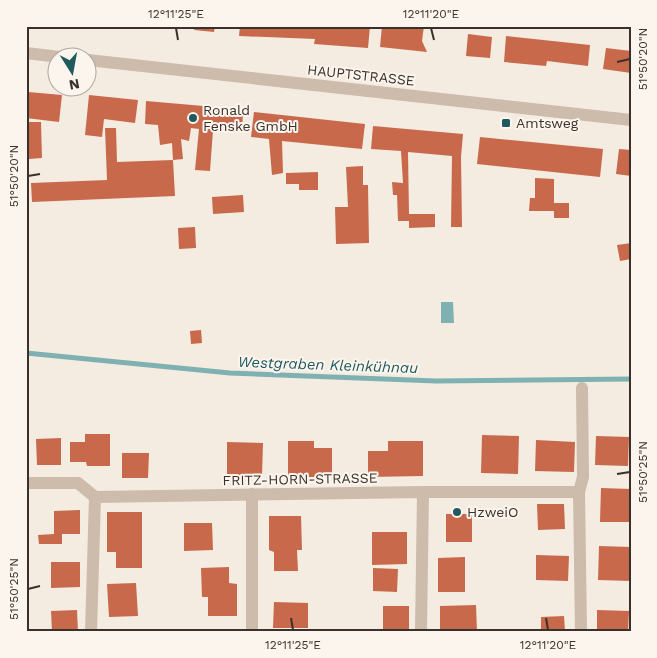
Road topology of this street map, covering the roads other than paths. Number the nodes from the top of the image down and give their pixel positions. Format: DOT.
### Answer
graph roads {
  1 [pos="26,53"];
  2 [pos="48,56"];
  3 [pos="98,61"];
  4 [pos="631,120"];
  5 [pos="582,388"];
  6 [pos="26,483"];
  7 [pos="423,492"];
  8 [pos="579,492"];
  9 [pos="252,494"];
  10 [pos="95,497"];
  11 [pos="91,632"];
  12 [pos="252,632"];
  13 [pos="421,632"];
  14 [pos="581,632"];
  1 -- 2 [label="street"];
  3 -- 4 [label="street, HAUPTSTRASSE"];
  5 -- 8 [label="street"];
  6 -- 10 [label="street"];
  7 -- 8 [label="street, FRITZ-HORN-STRASSE"];
  7 -- 9 [label="street, FRITZ-HORN-STRASSE"];
  7 -- 13 [label="street"];
  8 -- 14 [label="street"];
  9 -- 10 [label="street, FRITZ-HORN-STRASSE"];
  9 -- 12 [label="street"];
  10 -- 11 [label="street"];
}
